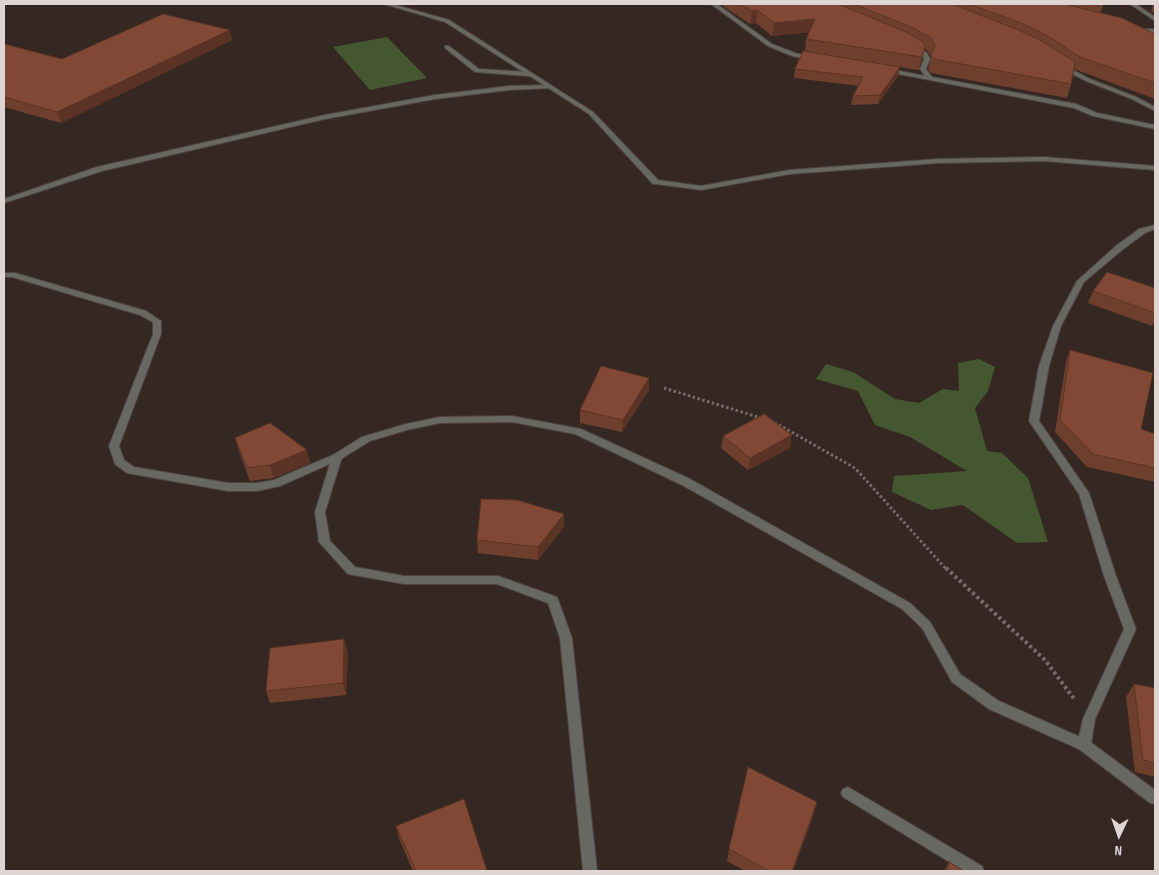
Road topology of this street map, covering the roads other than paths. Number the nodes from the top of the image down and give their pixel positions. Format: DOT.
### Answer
graph roads {
  1 [pos="387,4"];
  2 [pos="714,4"];
  3 [pos="1133,4"];
  4 [pos="1155,19"];
  5 [pos="1133,30"];
  6 [pos="1155,31"];
  7 [pos="906,42"];
  8 [pos="447,46"];
  9 [pos="821,60"];
  10 [pos="1060,64"];
  11 [pos="876,69"];
  12 [pos="923,69"];
  13 [pos="905,73"];
  14 [pos="528,74"];
  15 [pos="930,78"];
  16 [pos="549,87"];
  17 [pos="1155,110"];
  18 [pos="1155,127"];
  19 [pos="1155,168"];
  20 [pos="4,201"];
  21 [pos="1155,226"];
  22 [pos="4,275"];
  23 [pos="337,457"];
  24 [pos="1084,745"];
  25 [pos="848,793"];
  26 [pos="1155,798"];
  27 [pos="590,871"];
  28 [pos="977,871"];
  1 -- 14 [label="street"];
  2 -- 9 [label="street"];
  3 -- 4 [label="street"];
  5 -- 6 [label="street"];
  7 -- 12 [label="street"];
  8 -- 14 [label="street"];
  10 -- 17 [label="street"];
  11 -- 13 [label="street"];
  12 -- 13 [label="street"];
  12 -- 15 [label="street"];
  13 -- 15 [label="street"];
  14 -- 16 [label="street"];
  15 -- 18 [label="street"];
  16 -- 19 [label="street"];
  16 -- 20 [label="street"];
  21 -- 24 [label="street"];
  22 -- 23 [label="street"];
  23 -- 24 [label="street"];
  23 -- 27 [label="street"];
  24 -- 26 [label="street"];
  25 -- 28 [label="street"];
}
